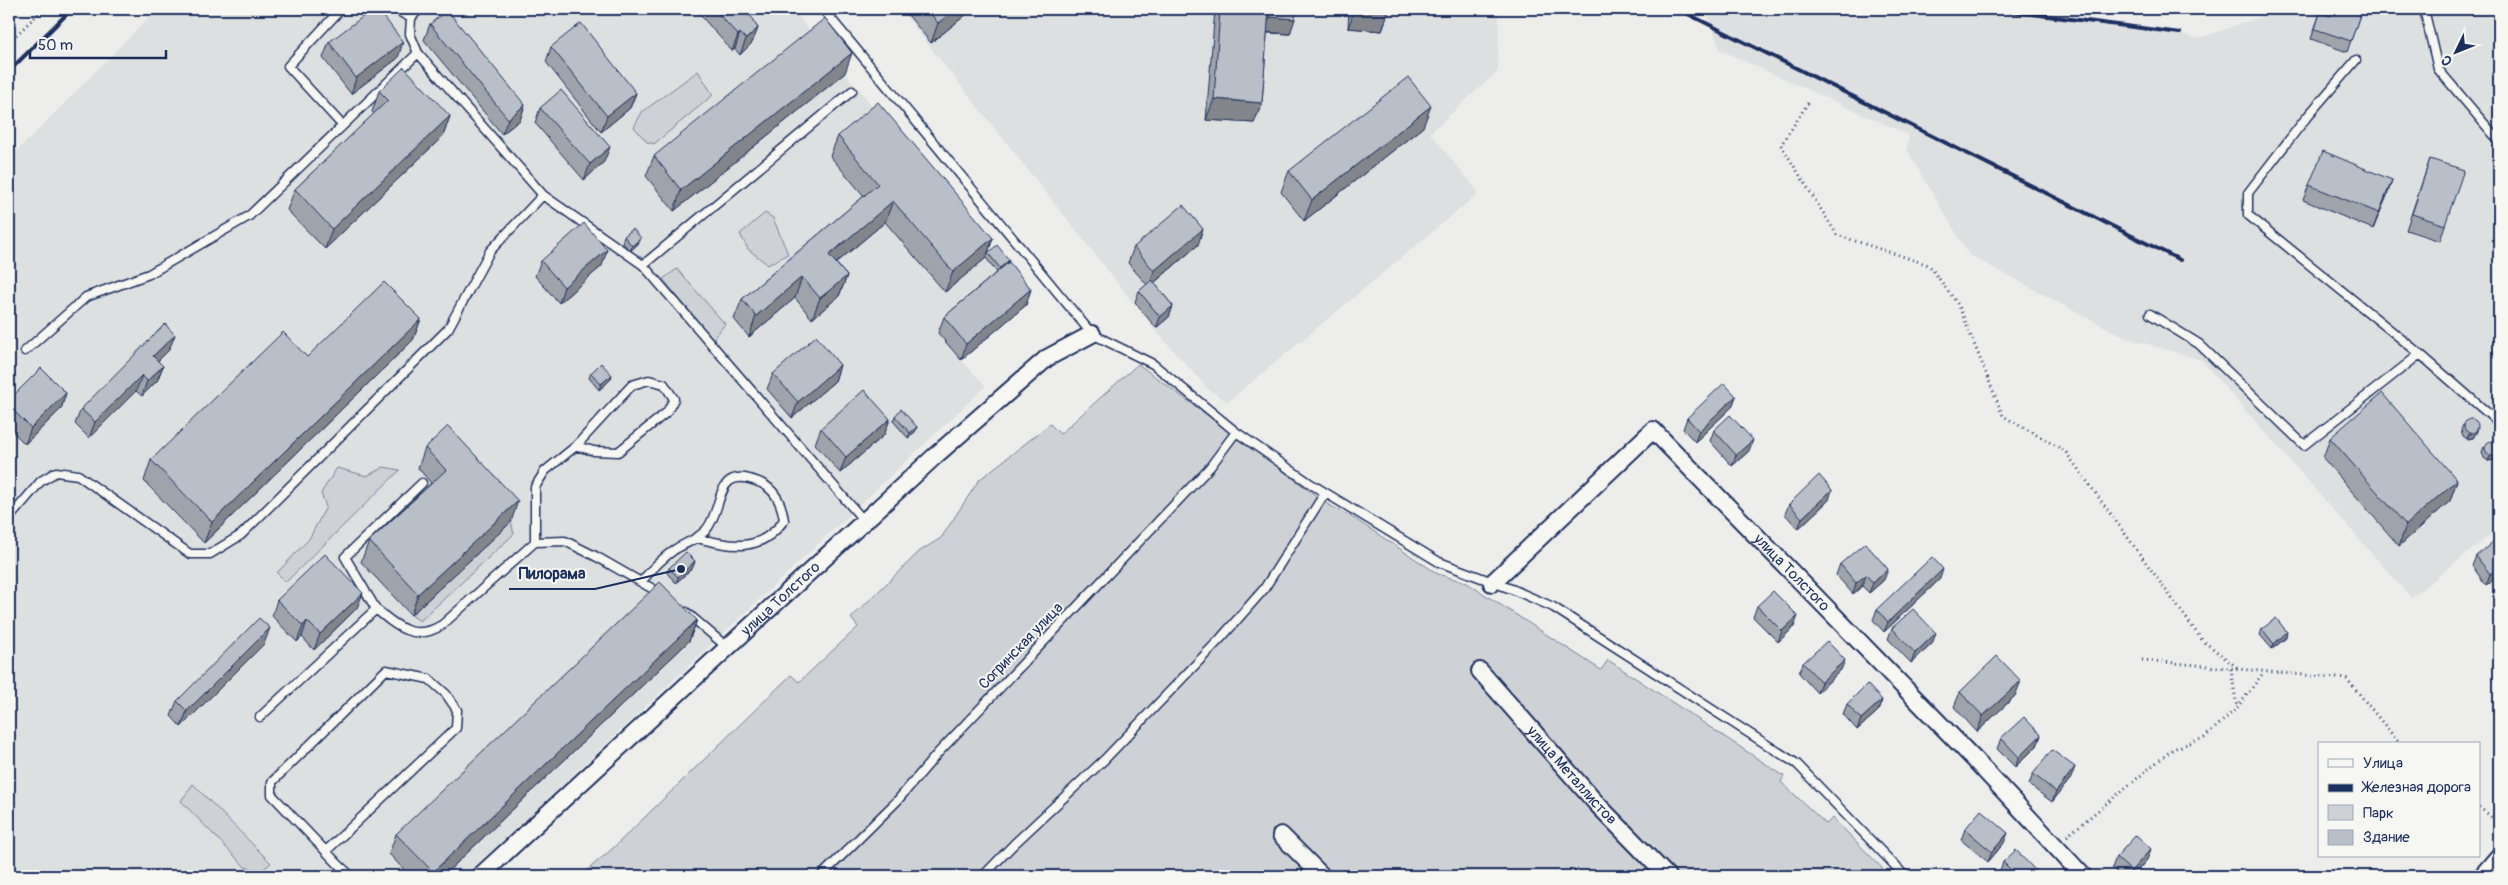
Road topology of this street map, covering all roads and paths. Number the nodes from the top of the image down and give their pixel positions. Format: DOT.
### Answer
graph roads {
  1 [pos="43,9"];
  2 [pos="341,9"];
  3 [pos="394,9"];
  4 [pos="419,9"];
  5 [pos="823,9"];
  6 [pos="2424,9"];
  7 [pos="410,18"];
  8 [pos="9,42"];
  9 [pos="418,53"];
  10 [pos="2356,60"];
  11 [pos="852,91"];
  12 [pos="1808,103"];
  13 [pos="342,125"];
  14 [pos="2499,141"];
  15 [pos="543,196"];
  16 [pos="643,265"];
  17 [pos="2150,314"];
  18 [pos="1092,334"];
  19 [pos="25,351"];
  20 [pos="2420,354"];
  21 [pos="2499,422"];
  22 [pos="1236,432"];
  23 [pos="576,446"];
  24 [pos="422,482"];
  25 [pos="1326,493"];
  26 [pos="11,516"];
  27 [pos="865,522"];
  28 [pos="697,538"];
  29 [pos="534,542"];
  30 [pos="641,582"];
  31 [pos="1492,583"];
  32 [pos="671,600"];
  33 [pos="678,606"];
  34 [pos="376,609"];
  35 [pos="728,648"];
  36 [pos="2142,660"];
  37 [pos="2231,669"];
  38 [pos="2239,670"];
  39 [pos="1480,671"];
  40 [pos="2264,672"];
  41 [pos="2236,708"];
  42 [pos="260,717"];
  43 [pos="2398,742"];
  44 [pos="2480,808"];
  45 [pos="2499,823"];
  46 [pos="1281,835"];
  47 [pos="2055,846"];
  48 [pos="326,851"];
  49 [pos="2499,856"];
  50 [pos="351,876"];
  51 [pos="480,876"];
  52 [pos="821,876"];
  53 [pos="983,876"];
  54 [pos="1322,876"];
  55 [pos="1668,876"];
  56 [pos="1905,876"];
  57 [pos="2083,876"];
  58 [pos="2482,876"];
  1 -- 8 [label="path"];
  2 -- 13 [label="lane"];
  3 -- 7 [label="lane"];
  4 -- 7 [label="lane"];
  5 -- 18 [label="lane"];
  6 -- 14 [label="lane"];
  7 -- 9 [label="lane"];
  9 -- 13 [label="lane"];
  9 -- 15 [label="lane"];
  10 -- 20 [label="lane"];
  11 -- 16 [label="lane"];
  12 -- 38 [label="path"];
  13 -- 19 [label="lane"];
  15 -- 16 [label="lane"];
  15 -- 26 [label="lane"];
  16 -- 27 [label="lane"];
  17 -- 20 [label="lane"];
  18 -- 22 [label="lane"];
  18 -- 27 [label="street, улица Толстого"];
  20 -- 21 [label="lane"];
  22 -- 25 [label="lane"];
  22 -- 52 [label="lane, Согринская улица"];
  23 -- 23 [label="lane"];
  23 -- 29 [label="lane"];
  24 -- 34 [label="lane"];
  25 -- 31 [label="lane"];
  25 -- 53 [label="lane"];
  27 -- 35 [label="street, улица Толстого"];
  28 -- 28 [label="lane"];
  28 -- 30 [label="lane"];
  29 -- 30 [label="lane"];
  29 -- 34 [label="lane"];
  30 -- 32 [label="lane"];
  31 -- 47 [label="street, улица Толстого"];
  31 -- 56 [label="lane"];
  33 -- 35 [label="lane"];
  34 -- 42 [label="lane"];
  35 -- 51 [label="street, улица Толстого"];
  36 -- 37 [label="path"];
  37 -- 38 [label="path"];
  37 -- 41 [label="path"];
  38 -- 40 [label="path"];
  39 -- 55 [label="street, улица Металлистов"];
  40 -- 41 [label="path"];
  40 -- 43 [label="path"];
  41 -- 47 [label="path"];
  44 -- 45 [label="path"];
  46 -- 54 [label="street"];
  47 -- 57 [label="street, улица Толстого"];
  48 -- 48 [label="lane"];
  48 -- 50 [label="lane"];
  49 -- 58 [label="street"];
}
